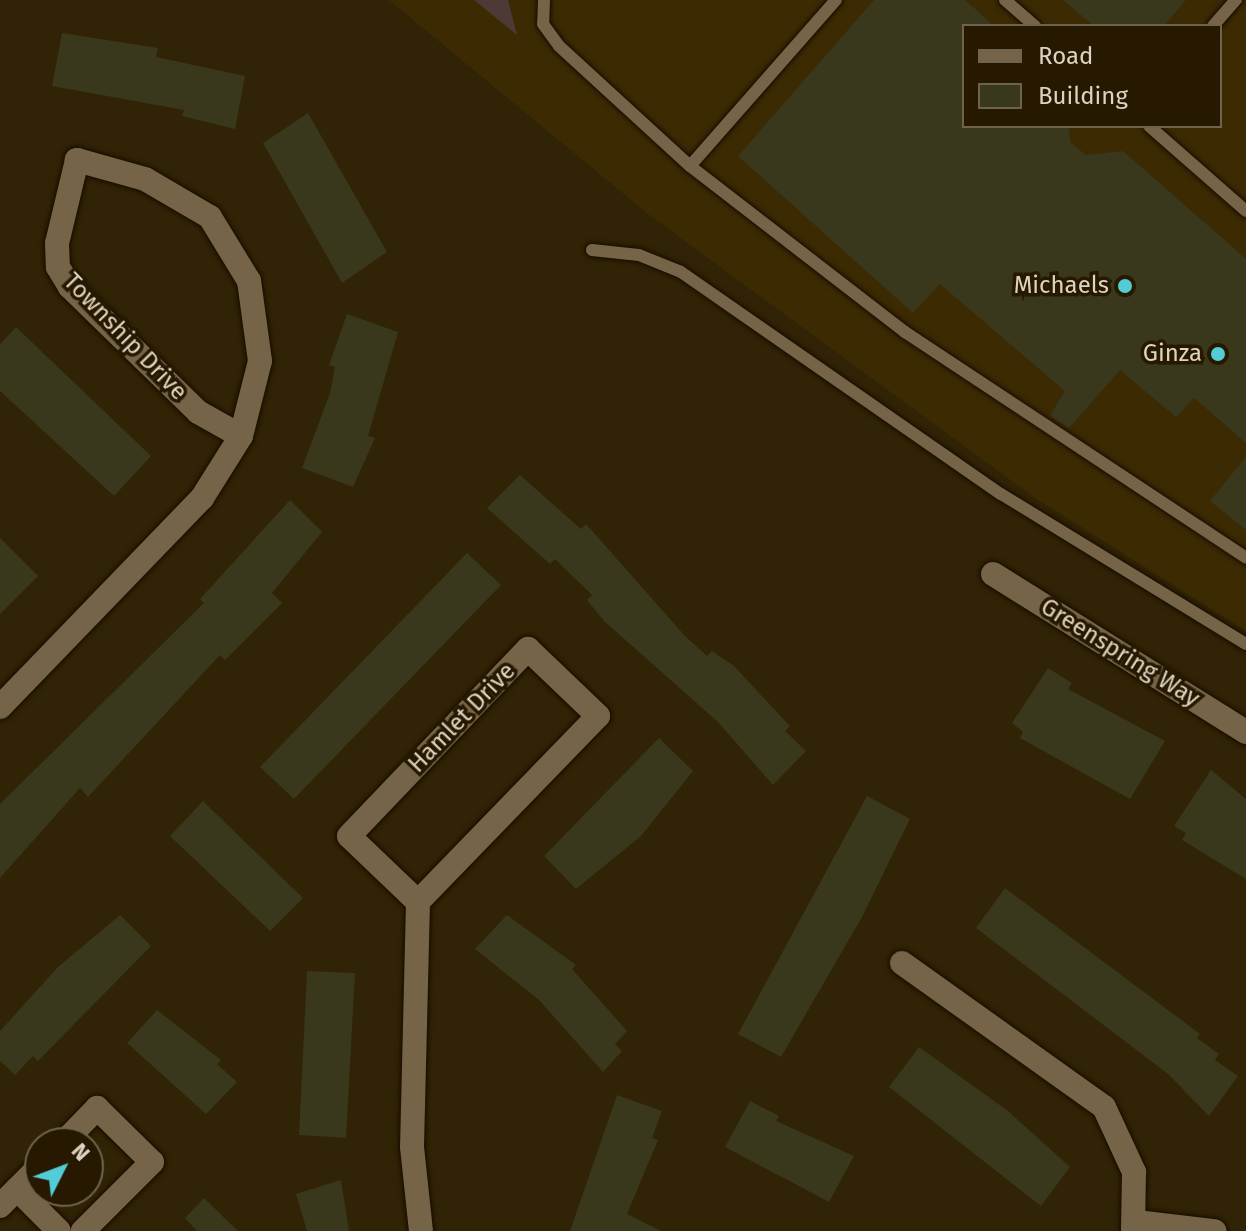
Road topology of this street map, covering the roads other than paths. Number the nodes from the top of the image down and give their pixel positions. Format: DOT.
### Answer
graph roads {
  1 [pos="544,0"];
  2 [pos="836,0"];
  3 [pos="1005,0"];
  4 [pos="1236,0"];
  5 [pos="1033,24"];
  6 [pos="1215,24"];
  7 [pos="1151,128"];
  8 [pos="690,166"];
  9 [pos="1246,211"];
  10 [pos="592,250"];
  11 [pos="241,436"];
  12 [pos="1246,558"];
  13 [pos="993,574"];
  14 [pos="1246,644"];
  15 [pos="0,707"];
  16 [pos="1246,732"];
  17 [pos="418,902"];
  18 [pos="902,963"];
  19 [pos="79,1127"];
  20 [pos="24,1182"];
  21 [pos="8,1198"];
  22 [pos="1135,1227"];
  23 [pos="59,1231"];
  24 [pos="83,1231"];
  25 [pos="421,1231"];
  26 [pos="1214,1231"];
  1 -- 8 [label="lane"];
  2 -- 8 [label="lane"];
  3 -- 5 [label="lane"];
  4 -- 6 [label="lane"];
  7 -- 9 [label="lane"];
  8 -- 12 [label="lane"];
  10 -- 14 [label="lane"];
  11 -- 11 [label="street, Township Drive"];
  11 -- 15 [label="street, Township Drive"];
  13 -- 16 [label="street, Greenspring Way"];
  17 -- 17 [label="street, Hamlet Drive"];
  17 -- 25 [label="street"];
  18 -- 22 [label="street"];
  19 -- 24 [label="street"];
  20 -- 21 [label="street"];
  21 -- 23 [label="street"];
  22 -- 26 [label="street"];
}
